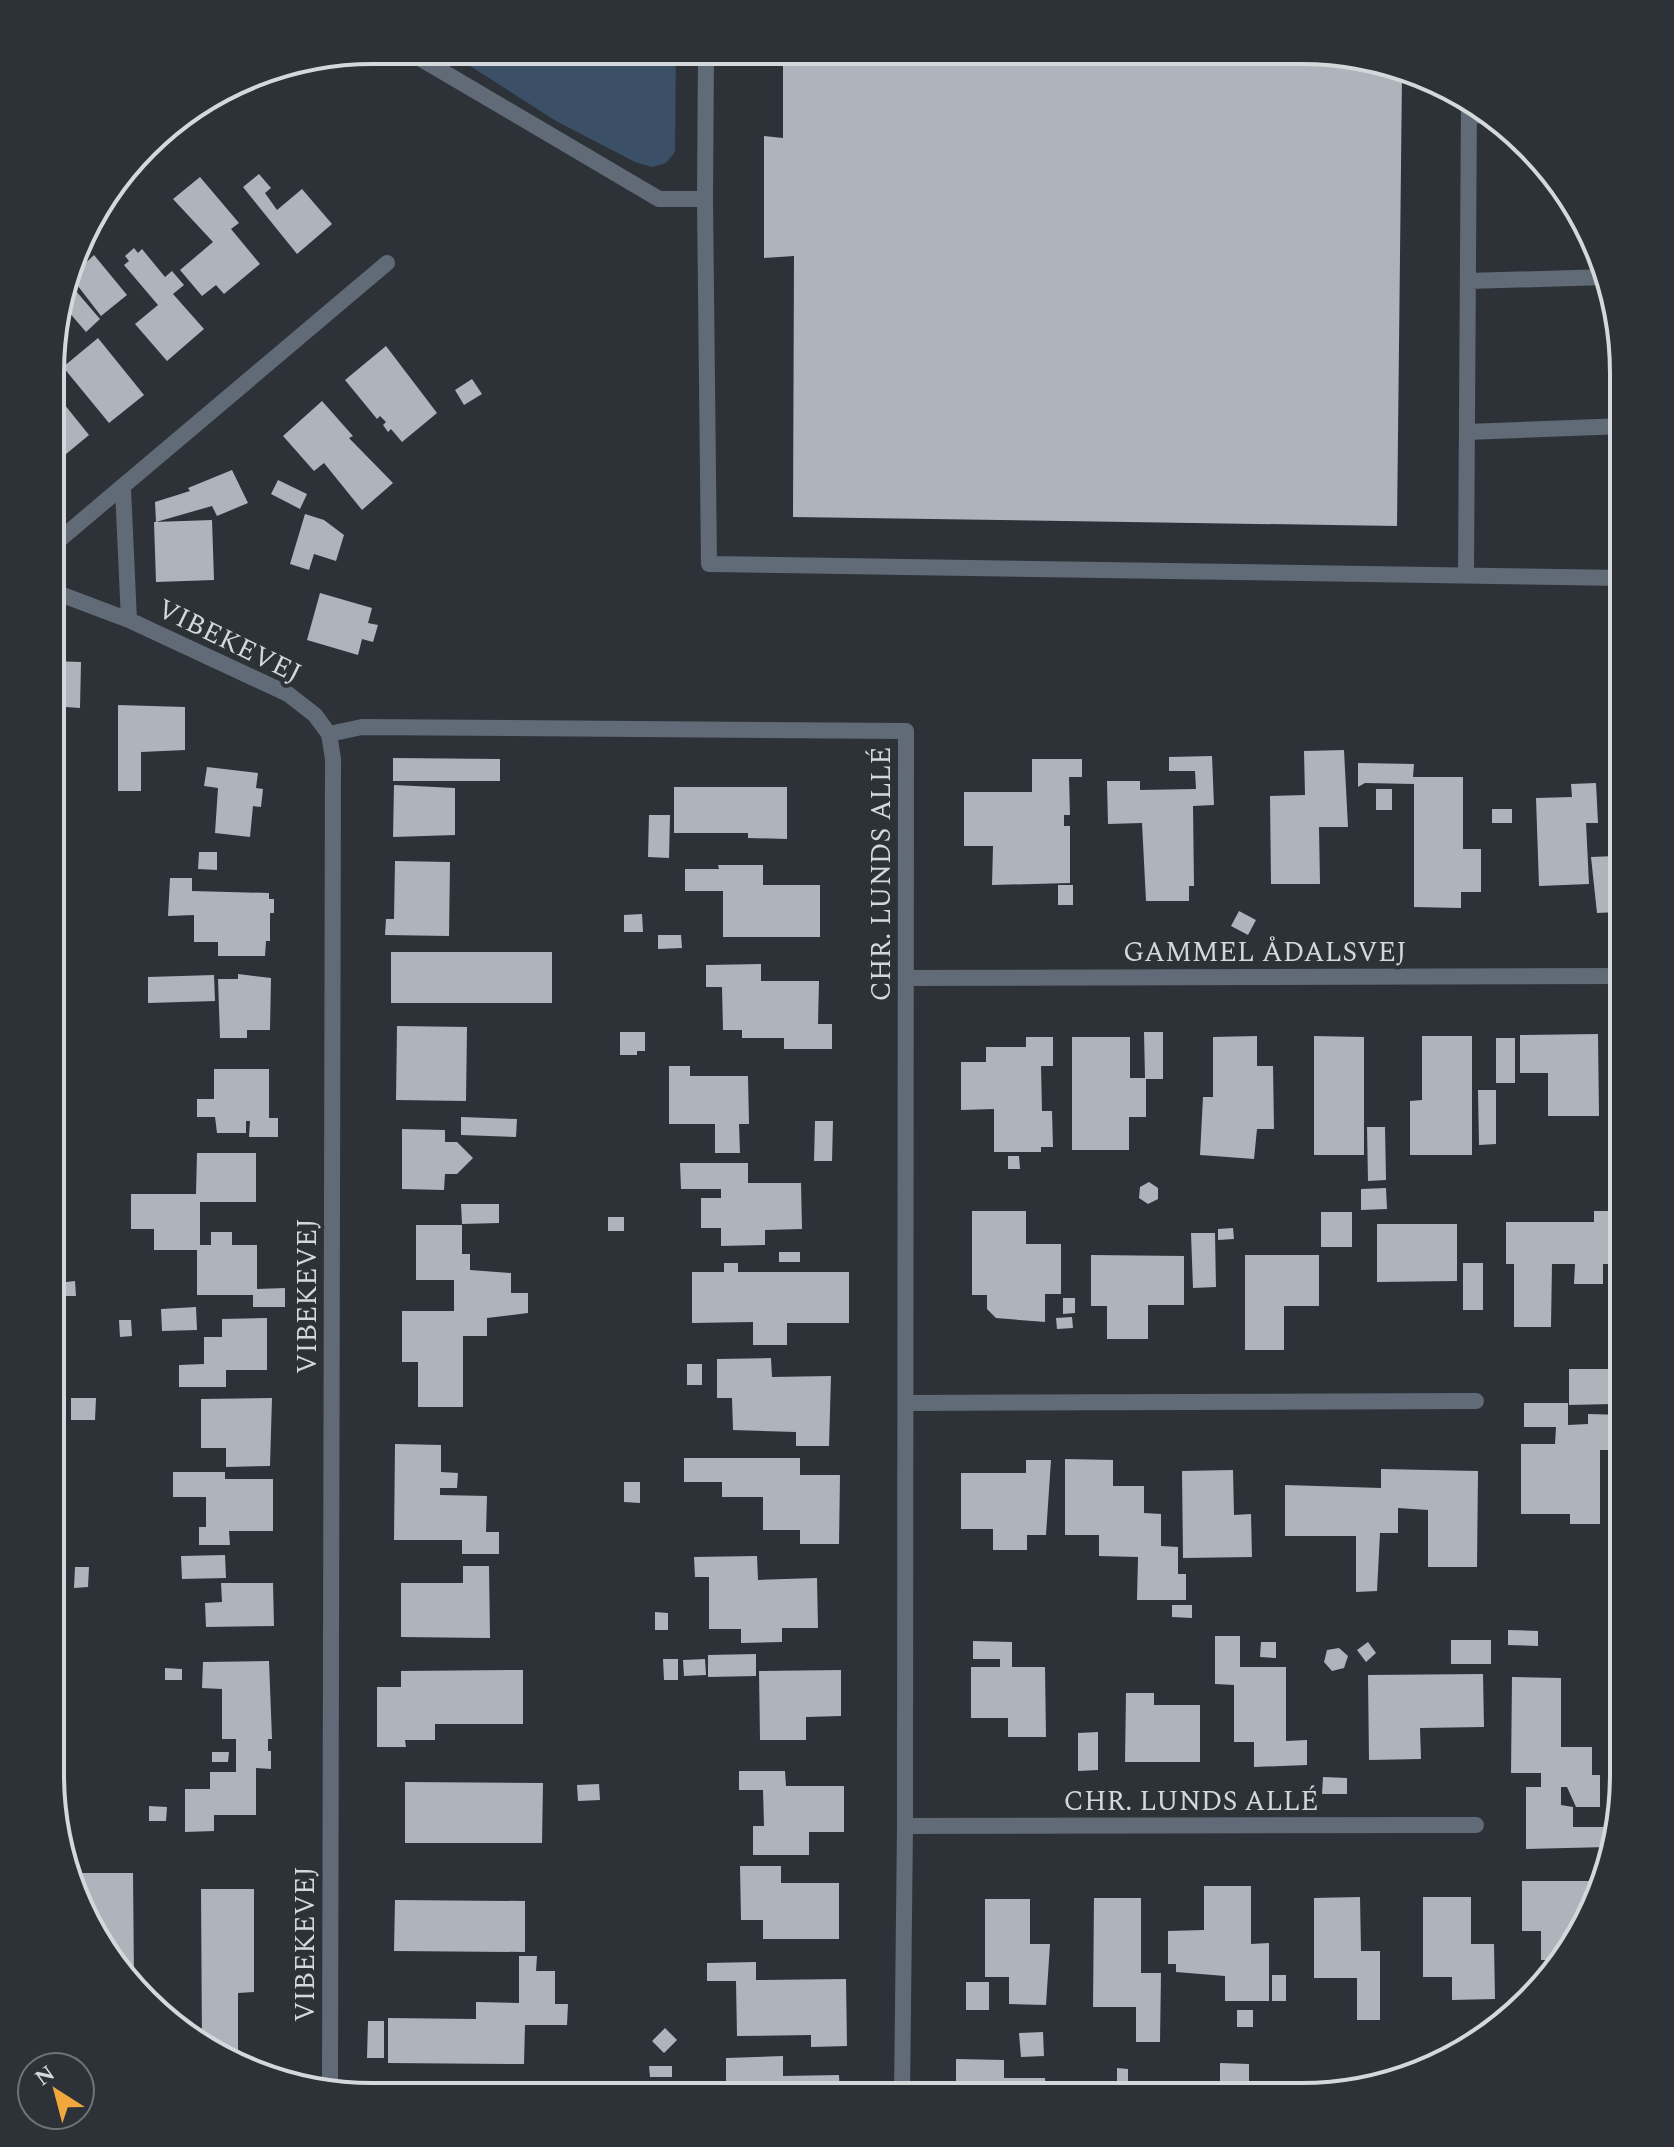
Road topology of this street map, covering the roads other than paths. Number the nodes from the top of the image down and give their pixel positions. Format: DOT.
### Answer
graph roads {
  1 [pos="430,64"];
  2 [pos="706,64"];
  3 [pos="1469,114"];
  4 [pos="705,199"];
  5 [pos="387,263"];
  6 [pos="1595,277"];
  7 [pos="1468,281"];
  8 [pos="1610,427"];
  9 [pos="1467,432"];
  10 [pos="123,489"];
  11 [pos="64,536"];
  12 [pos="1466,575"];
  13 [pos="1610,578"];
  14 [pos="64,596"];
  15 [pos="129,620"];
  16 [pos="329,734"];
  17 [pos="1610,976"];
  18 [pos="906,978"];
  19 [pos="1476,1401"];
  20 [pos="906,1403"];
  21 [pos="1476,1825"];
  22 [pos="905,1826"];
  23 [pos="330,2080"];
  24 [pos="902,2083"];
  1 -- 4 [label="street"];
  2 -- 4 [label="street"];
  3 -- 7 [label="street"];
  4 -- 12 [label="street"];
  5 -- 10 [label="street"];
  6 -- 7 [label="street"];
  7 -- 9 [label="street"];
  8 -- 9 [label="street"];
  9 -- 12 [label="street"];
  10 -- 11 [label="street"];
  10 -- 15 [label="street, VIBEKEVEJ"];
  12 -- 13 [label="street"];
  14 -- 15 [label="street, VIBEKEVEJ"];
  15 -- 16 [label="street, VIBEKEVEJ"];
  16 -- 18 [label="street, CHR. LUNDS ALLÉ"];
  16 -- 23 [label="street, VIBEKEVEJ"];
  17 -- 18 [label="street, GAMMEL ÅDALSVEJ"];
  18 -- 20 [label="street, CHR. LUNDS ALLÉ"];
  19 -- 20 [label="street"];
  20 -- 22 [label="street, CHR. LUNDS ALLÉ"];
  21 -- 22 [label="street, CHR. LUNDS ALLÉ"];
  22 -- 24 [label="street, CHR. LUNDS ALLÉ"];
}
